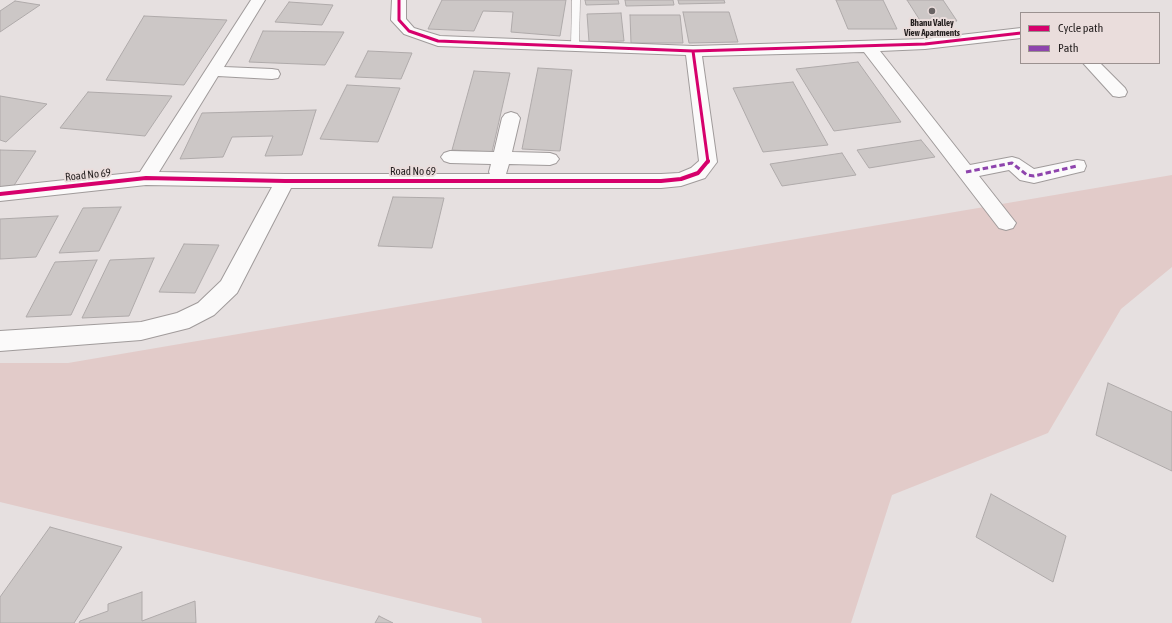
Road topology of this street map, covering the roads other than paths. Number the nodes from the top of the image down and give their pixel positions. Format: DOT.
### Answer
graph roads {
  1 [pos="258,0"];
  2 [pos="400,0"];
  3 [pos="576,0"];
  4 [pos="1020,33"];
  5 [pos="575,46"];
  6 [pos="868,47"];
  7 [pos="693,51"];
  8 [pos="1092,64"];
  9 [pos="214,71"];
  10 [pos="272,74"];
  11 [pos="1119,92"];
  12 [pos="511,118"];
  13 [pos="501,158"];
  14 [pos="550,159"];
  15 [pos="1077,166"];
  16 [pos="966,172"];
  17 [pos="146,178"];
  18 [pos="285,181"];
  19 [pos="451,181"];
  20 [pos="495,181"];
  21 [pos="0,194"];
  22 [pos="1006,223"];
  23 [pos="0,341"];
  1 -- 9 [label="street"];
  2 -- 5 [label="street"];
  3 -- 5 [label="lane"];
  4 -- 6 [label="street"];
  5 -- 7 [label="street"];
  6 -- 7 [label="street"];
  6 -- 16 [label="street"];
  7 -- 20 [label="street, Road No 69"];
  8 -- 11 [label="street"];
  9 -- 10 [label="street"];
  9 -- 17 [label="street"];
  12 -- 13 [label="street"];
  13 -- 14 [label="street"];
  13 -- 19 [label="street"];
  13 -- 20 [label="street"];
  15 -- 16 [label="street"];
  16 -- 22 [label="street"];
  17 -- 18 [label="street, Road No 69"];
  17 -- 21 [label="street, Road No 69"];
  18 -- 19 [label="street, Road No 69"];
  18 -- 23 [label="street"];
  19 -- 20 [label="street, Road No 69"];
}
